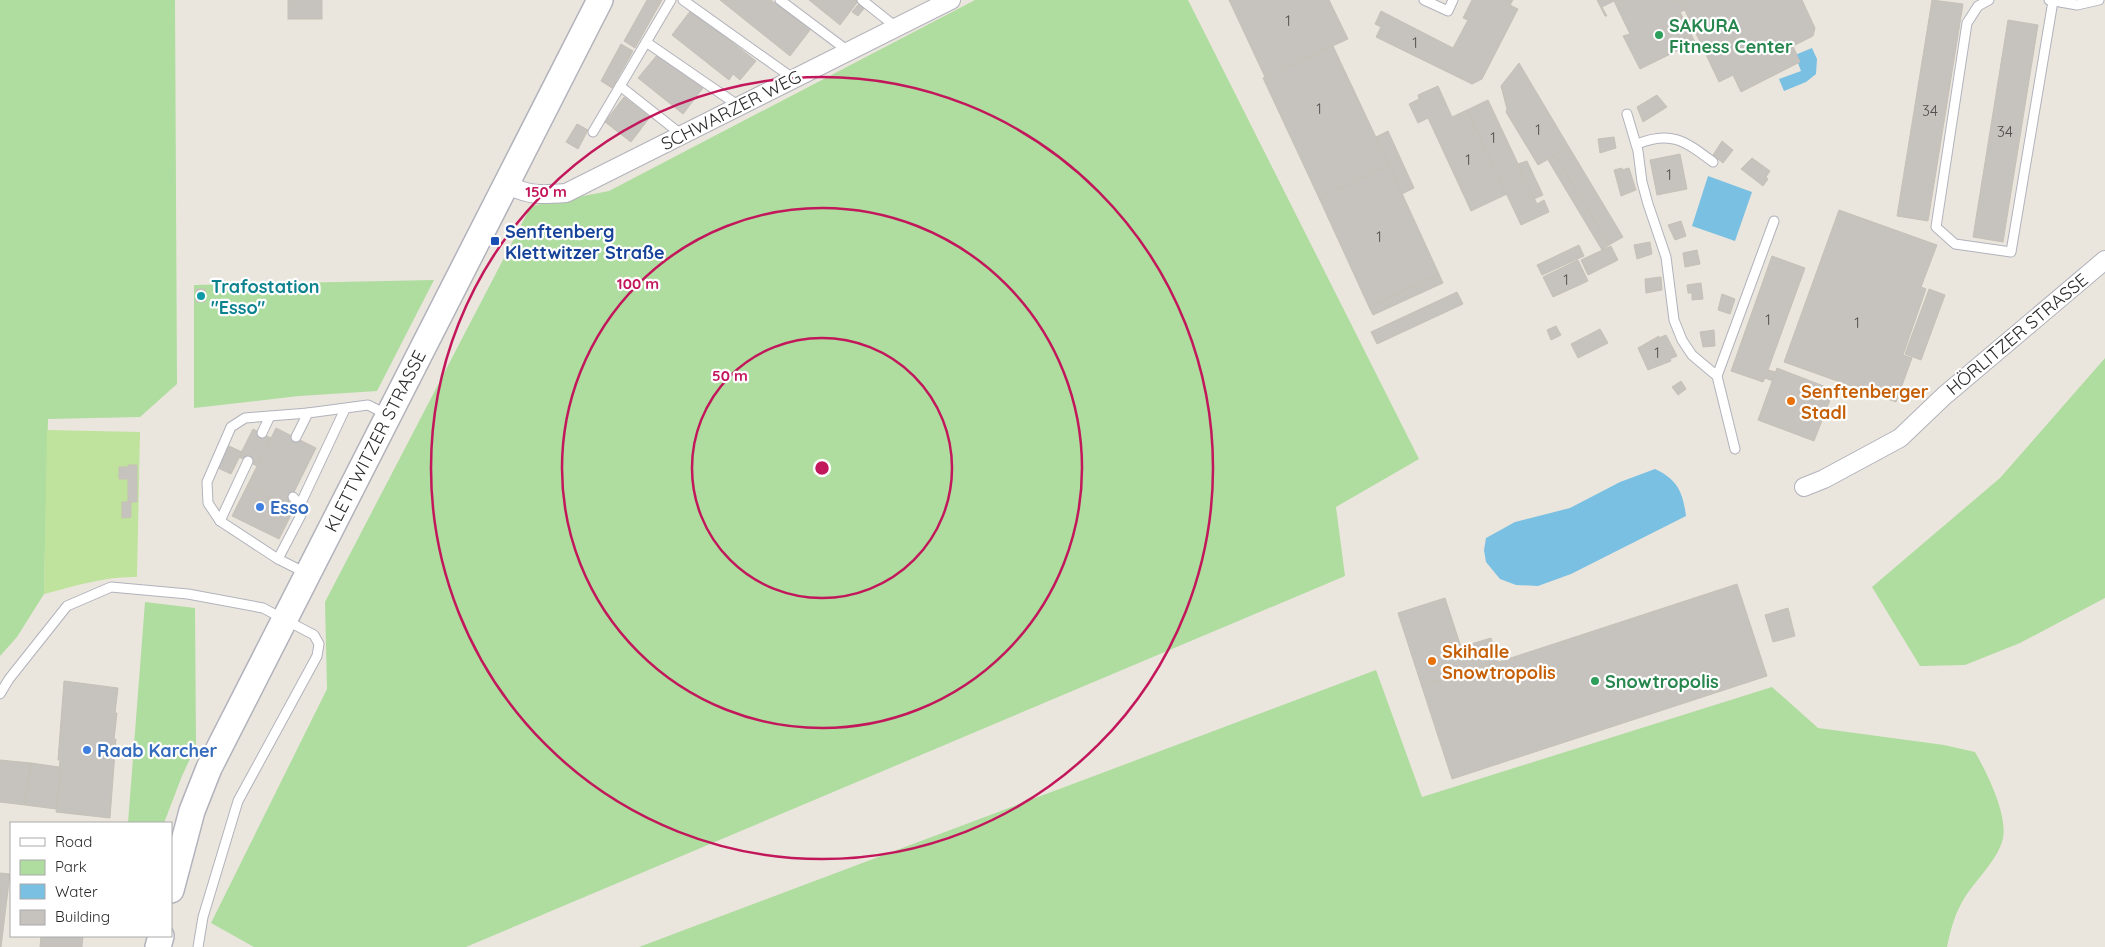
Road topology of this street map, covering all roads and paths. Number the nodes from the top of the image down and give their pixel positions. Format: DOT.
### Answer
graph roads {
  1 [pos="600,0"];
  2 [pos="671,0"];
  3 [pos="683,0"];
  4 [pos="780,0"];
  5 [pos="862,0"];
  6 [pos="951,0"];
  7 [pos="1424,0"];
  8 [pos="1453,0"];
  9 [pos="1989,0"];
  10 [pos="2099,0"];
  11 [pos="2051,1"];
  12 [pos="896,28"];
  13 [pos="646,42"];
  14 [pos="848,51"];
  15 [pos="794,79"];
  16 [pos="620,86"];
  17 [pos="739,106"];
  18 [pos="1627,114"];
  19 [pos="593,132"];
  20 [pos="682,135"];
  21 [pos="1637,144"];
  22 [pos="1712,162"];
  23 [pos="506,184"];
  24 [pos="1774,221"];
  25 [pos="2105,260"];
  26 [pos="1717,376"];
  27 [pos="345,408"];
  28 [pos="308,413"];
  29 [pos="389,415"];
  30 [pos="270,416"];
  31 [pos="262,434"];
  32 [pos="296,437"];
  33 [pos="1735,449"];
  34 [pos="248,461"];
  35 [pos="1804,487"];
  36 [pos="292,496"];
  37 [pos="300,505"];
  38 [pos="220,521"];
  39 [pos="278,559"];
  40 [pos="307,574"];
  41 [pos="285,618"];
  42 [pos="0,694"];
  43 [pos="172,886"];
  44 [pos="198,947"];
  1 -- 23 [label="main road, KLETTWITZER STRASSE"];
  2 -- 13 [label="lane"];
  3 -- 15 [label="lane"];
  4 -- 14 [label="lane"];
  5 -- 12 [label="lane"];
  6 -- 12 [label="street, SCHWARZER WEG"];
  7 -- 8 [label="lane"];
  9 -- 11 [label="lane"];
  10 -- 11 [label="lane"];
  12 -- 14 [label="street, SCHWARZER WEG"];
  13 -- 16 [label="lane"];
  13 -- 17 [label="lane"];
  14 -- 15 [label="street, SCHWARZER WEG"];
  15 -- 17 [label="street, SCHWARZER WEG"];
  16 -- 19 [label="lane"];
  16 -- 20 [label="lane"];
  17 -- 20 [label="street, SCHWARZER WEG"];
  18 -- 21 [label="lane"];
  20 -- 23 [label="street, SCHWARZER WEG"];
  21 -- 22 [label="lane"];
  21 -- 26 [label="lane"];
  23 -- 29 [label="main road, KLETTWITZER STRASSE"];
  24 -- 26 [label="lane"];
  25 -- 35 [label="street, HÖRLITZER STRASSE"];
  26 -- 33 [label="lane"];
  27 -- 28 [label="lane"];
  27 -- 29 [label="lane"];
  27 -- 37 [label="lane"];
  28 -- 30 [label="lane"];
  28 -- 32 [label="lane"];
  29 -- 40 [label="main road, KLETTWITZER STRASSE"];
  30 -- 31 [label="lane"];
  30 -- 38 [label="lane"];
  34 -- 38 [label="lane"];
  36 -- 37 [label="lane"];
  37 -- 39 [label="lane"];
  38 -- 39 [label="lane"];
  39 -- 40 [label="lane"];
  40 -- 41 [label="main road, KLETTWITZER STRASSE"];
  41 -- 42 [label="lane"];
  41 -- 43 [label="main road, KLETTWITZER STRASSE"];
  41 -- 44 [label="lane"];
}
